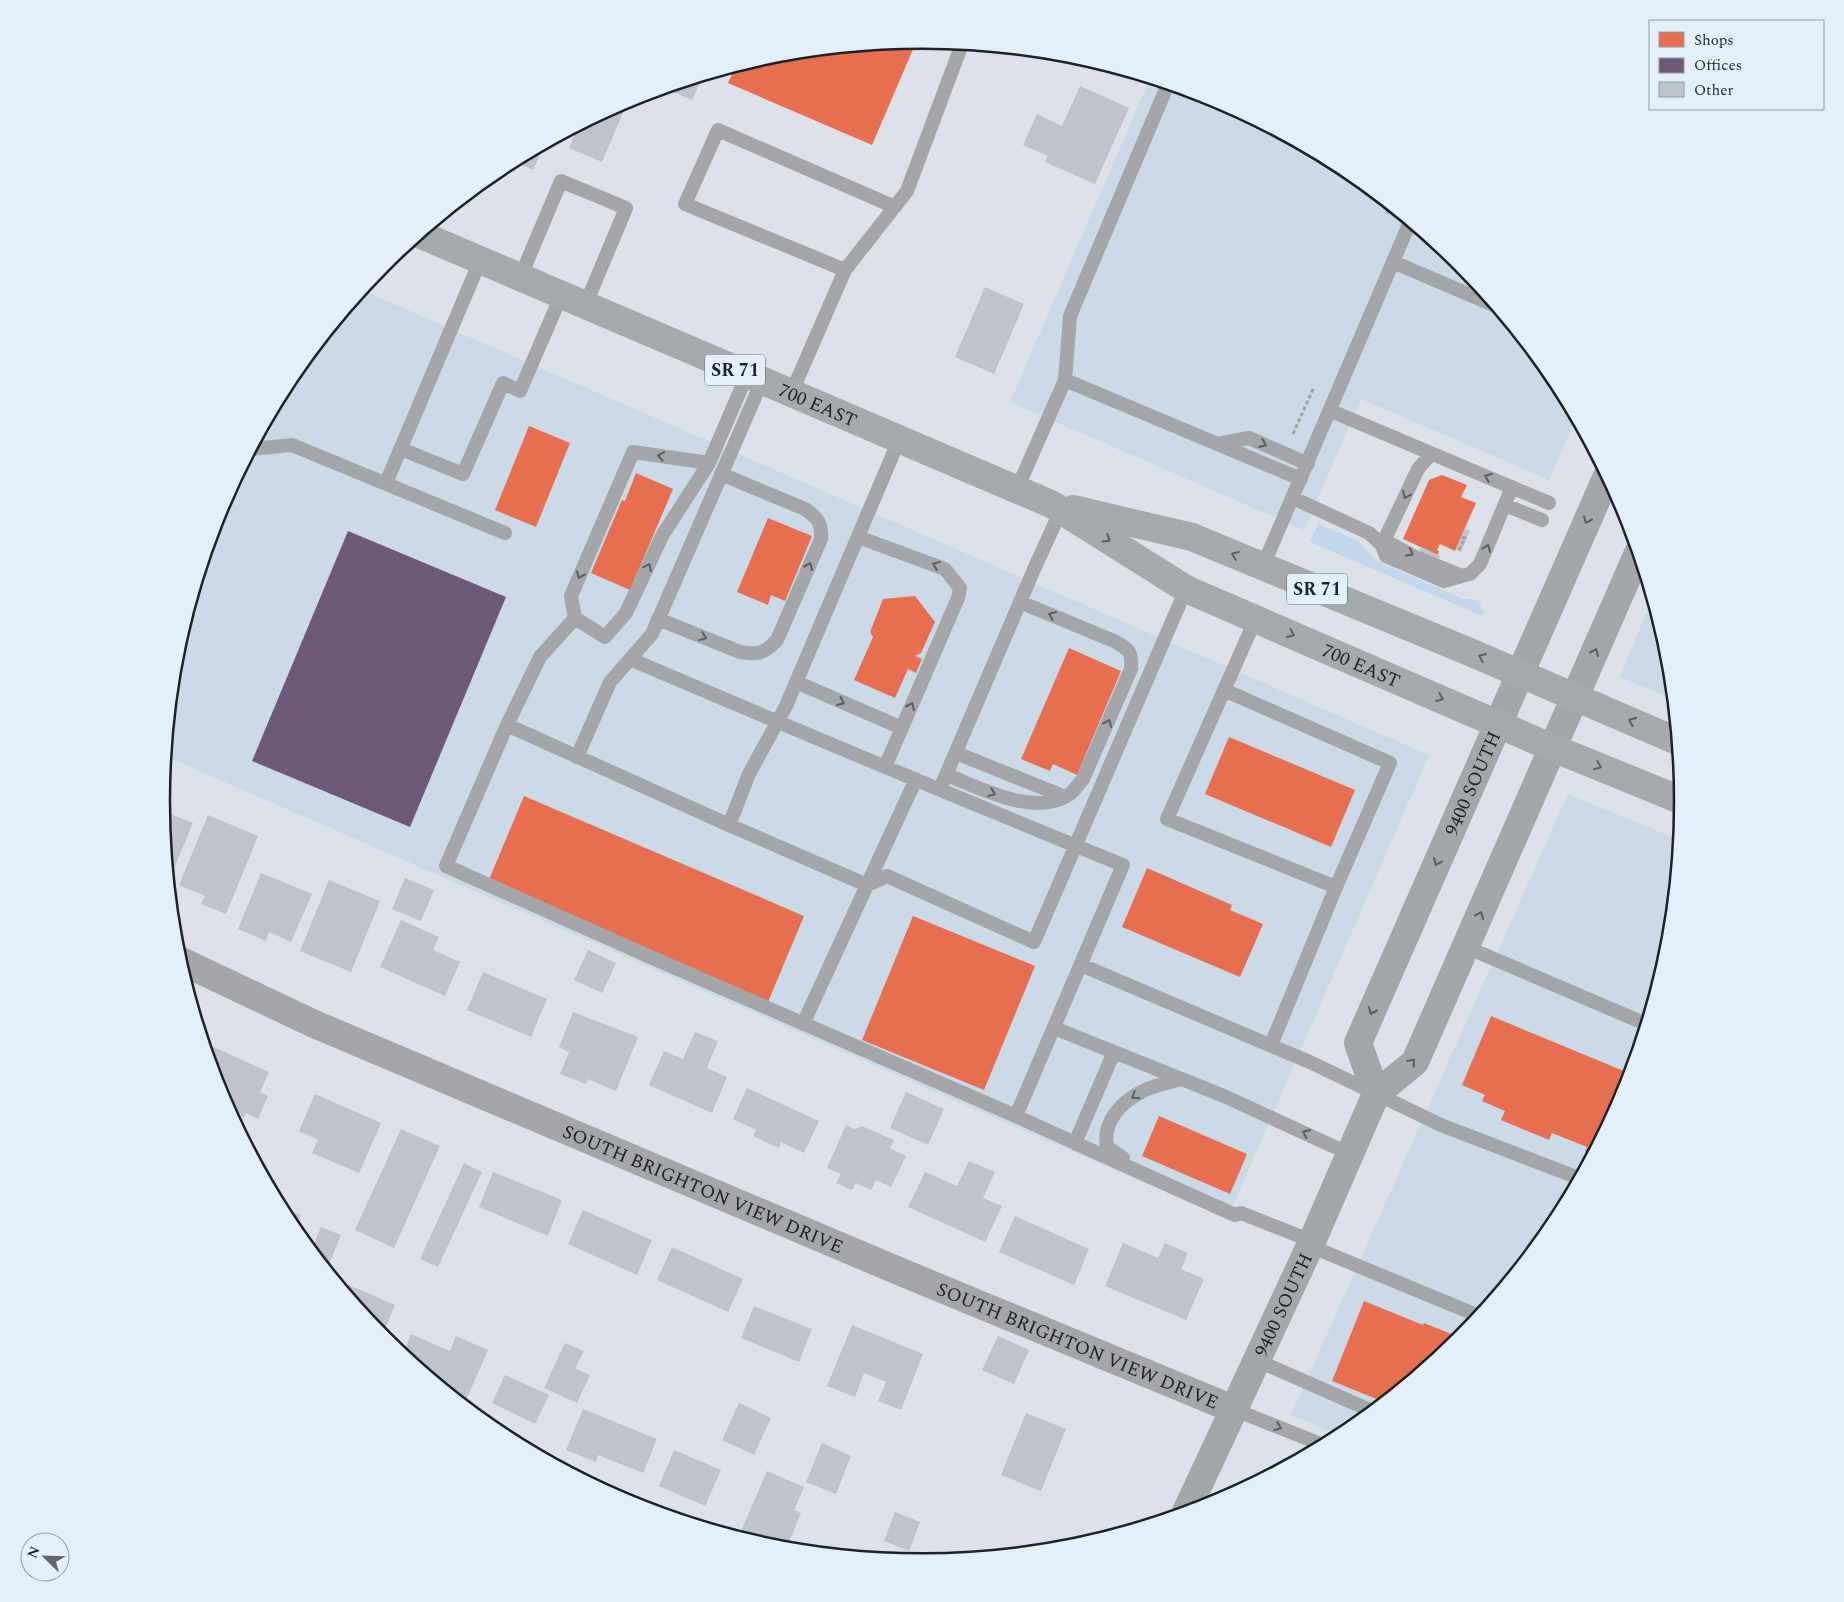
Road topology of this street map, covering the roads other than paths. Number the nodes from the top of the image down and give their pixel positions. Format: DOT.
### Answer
graph roads {
  1 [pos="960,50"];
  2 [pos="1166,90"];
  3 [pos="895,207"];
  4 [pos="1408,227"];
  5 [pos="424,236"];
  6 [pos="480,261"];
  7 [pos="1393,262"];
  8 [pos="845,270"];
  9 [pos="520,278"];
  10 [pos="573,301"];
  11 [pos="1484,301"];
  12 [pos="754,378"];
  13 [pos="1065,380"];
  14 [pos="792,394"];
  15 [pos="1331,411"];
  16 [pos="900,440"];
  17 [pos="1216,444"];
  18 [pos="258,448"];
  19 [pos="401,449"];
  20 [pos="1431,454"];
  21 [pos="709,463"];
  22 [pos="1308,464"];
  23 [pos="721,474"];
  24 [pos="1301,479"];
  25 [pos="386,483"];
  26 [pos="1604,483"];
  27 [pos="1512,487"];
  28 [pos="1016,489"];
  29 [pos="1293,498"];
  30 [pos="1549,503"];
  31 [pos="1505,505"];
  32 [pos="1056,507"];
  33 [pos="1542,520"];
  34 [pos="505,533"];
  35 [pos="858,537"];
  36 [pos="1382,545"];
  37 [pos="1635,561"];
  38 [pos="1262,566"];
  39 [pos="1462,576"];
  40 [pos="1186,589"];
  41 [pos="1020,602"];
  42 [pos="575,618"];
  43 [pos="1256,618"];
  44 [pos="658,619"];
  45 [pos="630,659"];
  46 [pos="1520,673"];
  47 [pos="796,682"];
  48 [pos="1224,690"];
  49 [pos="1575,696"];
  50 [pos="778,722"];
  51 [pos="1498,724"];
  52 [pos="507,725"];
  53 [pos="902,728"];
  54 [pos="1672,739"];
  55 [pos="1553,748"];
  56 [pos="956,753"];
  57 [pos="577,757"];
  58 [pos="885,767"];
  59 [pos="947,774"];
  60 [pos="916,780"];
  61 [pos="940,790"];
  62 [pos="1063,796"];
  63 [pos="1674,797"];
  64 [pos="729,825"];
  65 [pos="1075,846"];
  66 [pos="867,885"];
  67 [pos="1336,886"];
  68 [pos="1466,947"];
  69 [pos="1081,965"];
  70 [pos="189,968"];
  71 [pos="1641,1022"];
  72 [pos="803,1024"];
  73 [pos="1054,1028"];
  74 [pos="1271,1045"];
  75 [pos="1114,1052"];
  76 [pos="1181,1079"];
  77 [pos="1376,1094"];
  78 [pos="1016,1116"];
  79 [pos="1075,1143"];
  80 [pos="1350,1154"];
  81 [pos="1574,1176"];
  82 [pos="1241,1213"];
  83 [pos="1311,1244"];
  84 [pos="1473,1313"];
  85 [pos="1256,1360"];
  86 [pos="1232,1409"];
  87 [pos="1365,1409"];
  88 [pos="1315,1442"];
  89 [pos="1199,1500"];
  1 -- 3 [label="lane"];
  2 -- 13 [label="lane"];
  3 -- 8 [label="lane"];
  3 -- 8 [label="lane"];
  4 -- 7 [label="lane"];
  5 -- 6 [label="main road, 700 EAST / SR 71"];
  6 -- 9 [label="main road, 700 EAST / SR 71"];
  6 -- 19 [label="lane"];
  7 -- 11 [label="lane"];
  7 -- 15 [label="lane"];
  8 -- 14 [label="lane"];
  9 -- 10 [label="main road, 700 EAST / SR 71"];
  9 -- 10 [label="lane"];
  10 -- 12 [label="main road, 700 EAST / SR 71"];
  10 -- 19 [label="lane"];
  12 -- 14 [label="main road, 700 EAST / SR 71"];
  12 -- 21 [label="lane"];
  12 -- 23 [label="lane"];
  13 -- 17 [label="lane"];
  13 -- 28 [label="lane"];
  14 -- 16 [label="main road, 700 EAST / SR 71"];
  15 -- 20 [label="lane"];
  15 -- 22 [label="lane"];
  16 -- 28 [label="main road, 700 EAST / SR 71"];
  16 -- 35 [label="lane"];
  17 -- 22 [label="lane, one-way"];
  17 -- 24 [label="lane"];
  18 -- 25 [label="lane"];
  19 -- 25 [label="lane"];
  27 -- 20 [label="lane, one-way"];
  20 -- 36 [label="lane, one-way"];
  42 -- 21 [label="lane, one-way"];
  21 -- 42 [label="lane, one-way"];
  22 -- 24 [label="lane"];
  23 -- 44 [label="lane"];
  44 -- 23 [label="lane, one-way"];
  24 -- 29 [label="lane"];
  25 -- 34 [label="lane"];
  26 -- 46 [label="street, 9400 SOUTH, one-way"];
  27 -- 30 [label="lane"];
  27 -- 31 [label="lane"];
  28 -- 32 [label="main road, 700 EAST / SR 71"];
  29 -- 36 [label="lane"];
  29 -- 38 [label="lane"];
  31 -- 33 [label="lane"];
  39 -- 31 [label="lane, one-way"];
  38 -- 32 [label="main road, 700 EAST / SR 71, one-way"];
  32 -- 40 [label="main road, 700 EAST / SR 71, one-way"];
  32 -- 41 [label="lane"];
  35 -- 47 [label="lane"];
  53 -- 35 [label="lane, one-way"];
  36 -- 39 [label="lane, one-way"];
  36 -- 39 [label="lane"];
  49 -- 37 [label="street, 9400 SOUTH, one-way"];
  46 -- 38 [label="main road, 700 EAST / SR 71, one-way"];
  40 -- 43 [label="main road, 700 EAST / SR 71"];
  40 -- 65 [label="lane"];
  41 -- 56 [label="lane"];
  62 -- 41 [label="lane, one-way"];
  42 -- 52 [label="lane"];
  43 -- 48 [label="lane"];
  43 -- 51 [label="main road, 700 EAST / SR 71, one-way"];
  44 -- 45 [label="lane"];
  45 -- 50 [label="lane"];
  45 -- 57 [label="lane"];
  46 -- 49 [label="main road, 700 EAST / SR 71"];
  46 -- 51 [label="street, 9400 SOUTH"];
  47 -- 50 [label="lane"];
  47 -- 53 [label="lane, one-way"];
  48 -- 67 [label="lane"];
  48 -- 67 [label="lane"];
  54 -- 49 [label="main road, 700 EAST / SR 71, one-way"];
  49 -- 55 [label="street, 9400 SOUTH"];
  50 -- 58 [label="lane"];
  50 -- 64 [label="lane"];
  51 -- 55 [label="main road, 700 EAST / SR 71"];
  51 -- 77 [label="street, 9400 SOUTH, one-way"];
  52 -- 57 [label="lane"];
  52 -- 72 [label="lane"];
  53 -- 58 [label="lane"];
  55 -- 63 [label="main road, 700 EAST / SR 71, one-way"];
  68 -- 55 [label="street, 9400 SOUTH, one-way"];
  56 -- 59 [label="lane"];
  56 -- 62 [label="lane"];
  57 -- 64 [label="lane"];
  58 -- 60 [label="lane"];
  59 -- 61 [label="lane"];
  59 -- 62 [label="lane, one-way"];
  60 -- 61 [label="lane"];
  60 -- 66 [label="lane"];
  61 -- 65 [label="lane"];
  64 -- 66 [label="lane"];
  65 -- 66 [label="lane"];
  65 -- 69 [label="lane"];
  66 -- 72 [label="lane"];
  67 -- 74 [label="lane"];
  68 -- 71 [label="lane"];
  77 -- 68 [label="street, 9400 SOUTH, one-way"];
  69 -- 73 [label="lane"];
  69 -- 74 [label="lane"];
  70 -- 86 [label="street, SOUTH BRIGHTON VIEW DRIVE"];
  72 -- 78 [label="lane"];
  73 -- 75 [label="lane"];
  73 -- 78 [label="lane"];
  74 -- 77 [label="lane"];
  75 -- 76 [label="lane"];
  75 -- 79 [label="lane"];
  80 -- 76 [label="lane, one-way"];
  76 -- 82 [label="lane, one-way"];
  77 -- 80 [label="street, 9400 SOUTH"];
  77 -- 81 [label="lane"];
  78 -- 79 [label="lane"];
  79 -- 82 [label="lane"];
  80 -- 83 [label="street, 9400 SOUTH"];
  82 -- 83 [label="lane"];
  83 -- 84 [label="lane"];
  83 -- 85 [label="street, 9400 SOUTH"];
  85 -- 86 [label="street, 9400 SOUTH"];
  85 -- 87 [label="lane"];
  86 -- 88 [label="lane, one-way"];
  86 -- 89 [label="street, 9400 SOUTH"];
}
